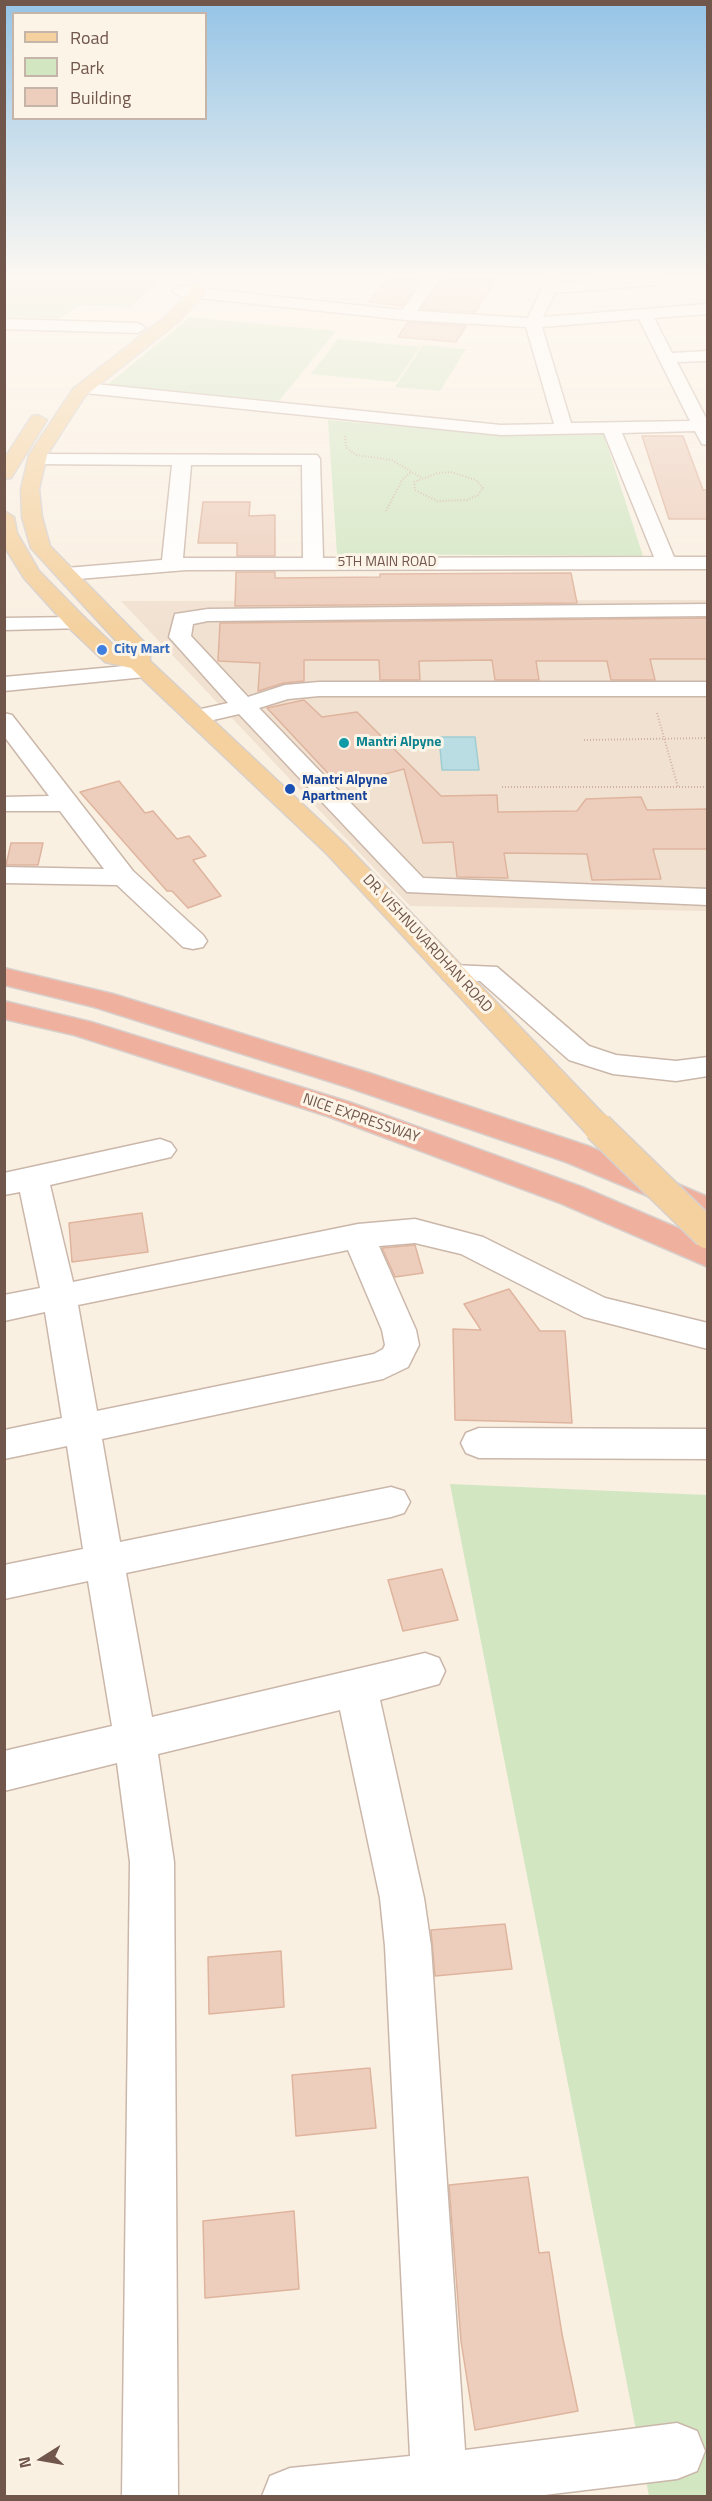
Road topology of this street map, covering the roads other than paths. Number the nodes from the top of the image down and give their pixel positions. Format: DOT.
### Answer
graph roads {
  1 [pos="77,397"];
  2 [pos="171,397"];
  3 [pos="555,397"];
  4 [pos="687,397"];
  5 [pos="47,405"];
  6 [pos="610,428"];
  7 [pos="564,429"];
  8 [pos="704,433"];
  9 [pos="182,460"];
  10 [pos="35,467"];
  11 [pos="4,475"];
  12 [pos="4,517"];
  13 [pos="708,563"];
  14 [pos="172,564"];
  15 [pos="313,564"];
  16 [pos="667,564"];
  17 [pos="66,574"];
  18 [pos="708,610"];
  19 [pos="77,623"];
  20 [pos="4,624"];
  21 [pos="143,667"];
  22 [pos="4,684"];
  23 [pos="708,689"];
  24 [pos="244,706"];
  25 [pos="196,717"];
  26 [pos="4,720"];
  27 [pos="15,747"];
  28 [pos="69,803"];
  29 [pos="4,804"];
  30 [pos="342,811"];
  31 [pos="311,825"];
  32 [pos="4,876"];
  33 [pos="124,877"];
  34 [pos="708,897"];
  35 [pos="193,941"];
  36 [pos="453,973"];
  37 [pos="4,976"];
  38 [pos="4,1010"];
  39 [pos="708,1066"];
  40 [pos="160,1150"];
  41 [pos="19,1182"];
  42 [pos="708,1210"];
  43 [pos="708,1234"];
  44 [pos="358,1236"];
  45 [pos="708,1255"];
  46 [pos="59,1296"];
  47 [pos="4,1308"];
  48 [pos="708,1336"];
  49 [pos="82,1429"];
  50 [pos="479,1443"];
  51 [pos="708,1444"];
  52 [pos="4,1445"];
  53 [pos="391,1502"];
  54 [pos="105,1560"];
  55 [pos="4,1582"];
  56 [pos="425,1671"];
  57 [pos="356,1687"];
  58 [pos="135,1738"];
  59 [pos="4,1771"];
  60 [pos="677,2451"];
  61 [pos="448,2488"];
  62 [pos="150,2496"];
  63 [pos="290,2496"];
  1 -- 10 [label="main road, DR. VISHNUVARDHAN ROAD"];
  2 -- 7 [label="street"];
  3 -- 7 [label="street"];
  4 -- 8 [label="street"];
  5 -- 11 [label="main road"];
  6 -- 7 [label="street"];
  6 -- 8 [label="street"];
  6 -- 16 [label="street"];
  9 -- 10 [label="street"];
  9 -- 14 [label="street"];
  9 -- 15 [label="street"];
  10 -- 11 [label="street"];
  10 -- 17 [label="main road, DR. VISHNUVARDHAN ROAD"];
  12 -- 19 [label="main road, DR. VISHNUVARDHAN ROAD"];
  13 -- 16 [label="street, 5TH MAIN ROAD"];
  14 -- 15 [label="street, 5TH MAIN ROAD"];
  14 -- 17 [label="street, 5TH MAIN ROAD"];
  15 -- 16 [label="street, 5TH MAIN ROAD"];
  17 -- 21 [label="main road, DR. VISHNUVARDHAN ROAD"];
  18 -- 24 [label="street"];
  19 -- 20 [label="street"];
  19 -- 21 [label="main road, DR. VISHNUVARDHAN ROAD"];
  21 -- 22 [label="street"];
  21 -- 25 [label="main road, DR. VISHNUVARDHAN ROAD"];
  23 -- 24 [label="street"];
  24 -- 25 [label="street"];
  24 -- 30 [label="street"];
  25 -- 31 [label="main road, DR. VISHNUVARDHAN ROAD"];
  26 -- 27 [label="street"];
  27 -- 28 [label="street"];
  28 -- 29 [label="street"];
  28 -- 33 [label="street"];
  30 -- 31 [label="street"];
  30 -- 34 [label="street"];
  31 -- 36 [label="main road, DR. VISHNUVARDHAN ROAD"];
  32 -- 33 [label="street"];
  33 -- 35 [label="street"];
  36 -- 39 [label="street"];
  36 -- 43 [label="main road, DR. VISHNUVARDHAN ROAD, bridge"];
  37 -- 42 [label="highway"];
  38 -- 45 [label="highway, NICE EXPRESSWAY"];
  40 -- 41 [label="street"];
  41 -- 46 [label="street"];
  44 -- 46 [label="street"];
  44 -- 48 [label="street"];
  44 -- 49 [label="street"];
  46 -- 47 [label="street"];
  46 -- 49 [label="street"];
  49 -- 52 [label="street"];
  49 -- 54 [label="street"];
  50 -- 51 [label="street"];
  53 -- 54 [label="street"];
  54 -- 55 [label="street"];
  54 -- 58 [label="street"];
  56 -- 57 [label="street"];
  57 -- 58 [label="street"];
  57 -- 61 [label="street"];
  58 -- 59 [label="street"];
  58 -- 62 [label="street"];
  60 -- 61 [label="street"];
  61 -- 63 [label="street"];
}
